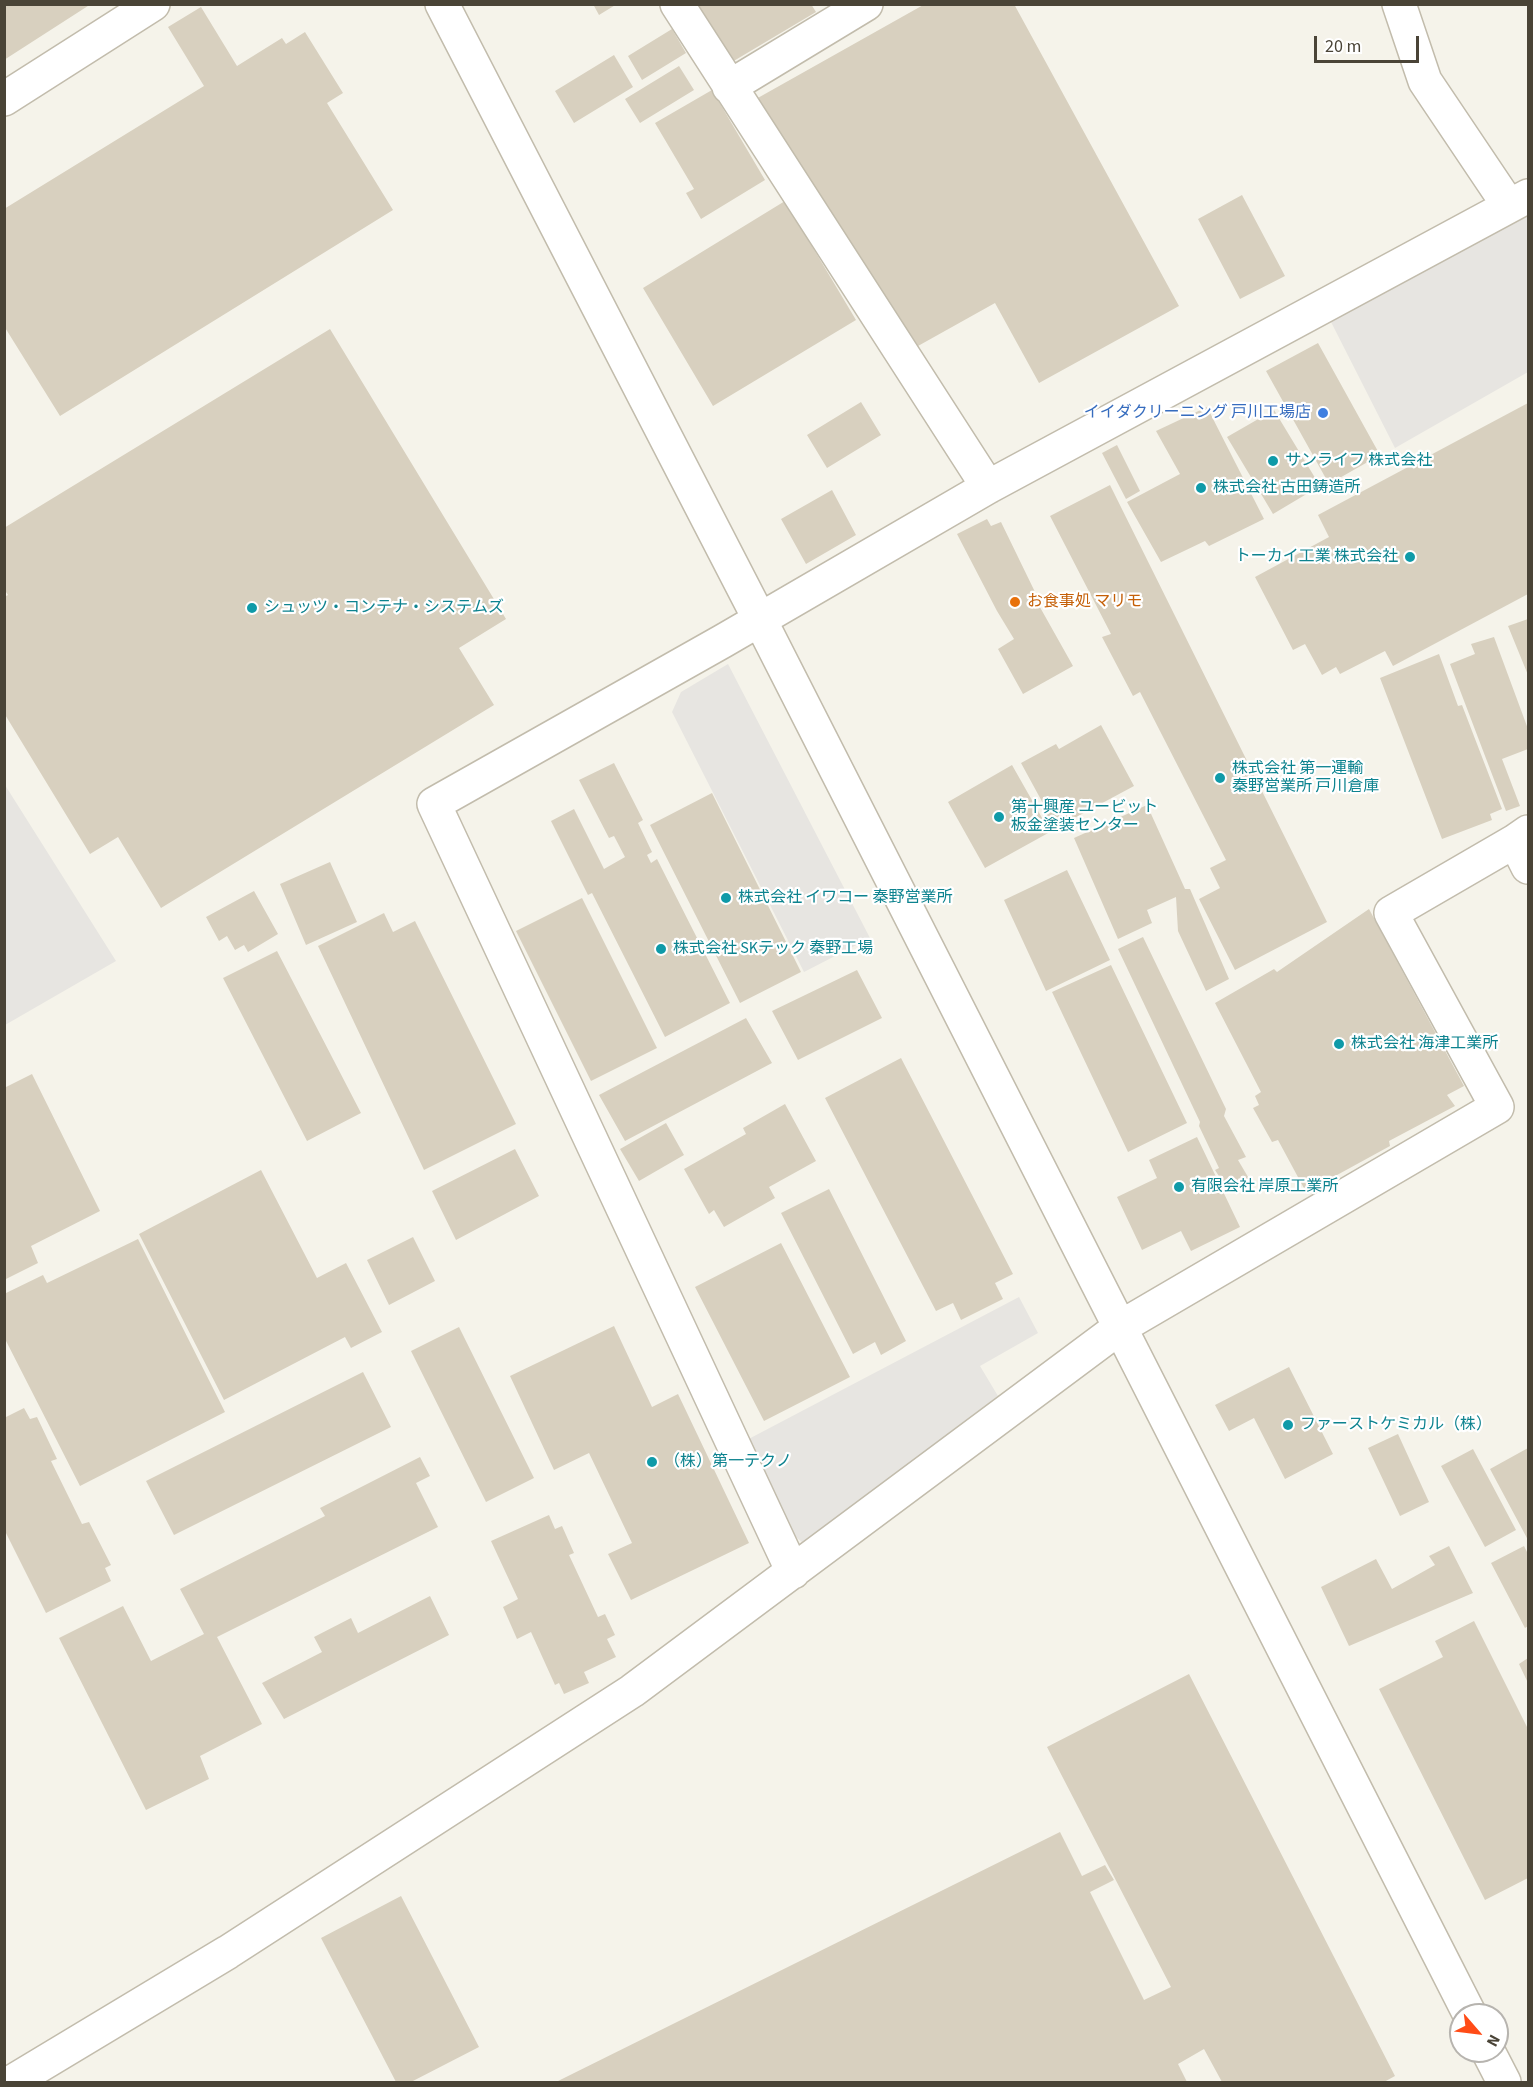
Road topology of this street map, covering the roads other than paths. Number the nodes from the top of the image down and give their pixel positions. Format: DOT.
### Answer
graph roads {
  1 [pos="153,4"];
  2 [pos="442,4"];
  3 [pos="677,4"];
  4 [pos="866,4"];
  5 [pos="1399,4"];
  6 [pos="729,87"];
  7 [pos="4,99"];
  8 [pos="1519,201"];
  9 [pos="988,487"];
  10 [pos="760,620"];
  11 [pos="1524,847"];
  12 [pos="1119,1328"];
  13 [pos="794,1572"];
  14 [pos="1464,2003"];
  15 [pos="1494,2063"];
  16 [pos="12,2082"];
  17 [pos="1504,2082"];
  1 -- 7 [label="street"];
  2 -- 10 [label="street"];
  3 -- 6 [label="street"];
  4 -- 6 [label="street"];
  5 -- 8 [label="street"];
  6 -- 9 [label="street"];
  8 -- 9 [label="street"];
  9 -- 10 [label="street"];
  10 -- 12 [label="street"];
  10 -- 13 [label="street"];
  11 -- 12 [label="street"];
  12 -- 13 [label="street"];
  12 -- 14 [label="street"];
  13 -- 16 [label="street"];
  15 -- 17 [label="street"];
}
